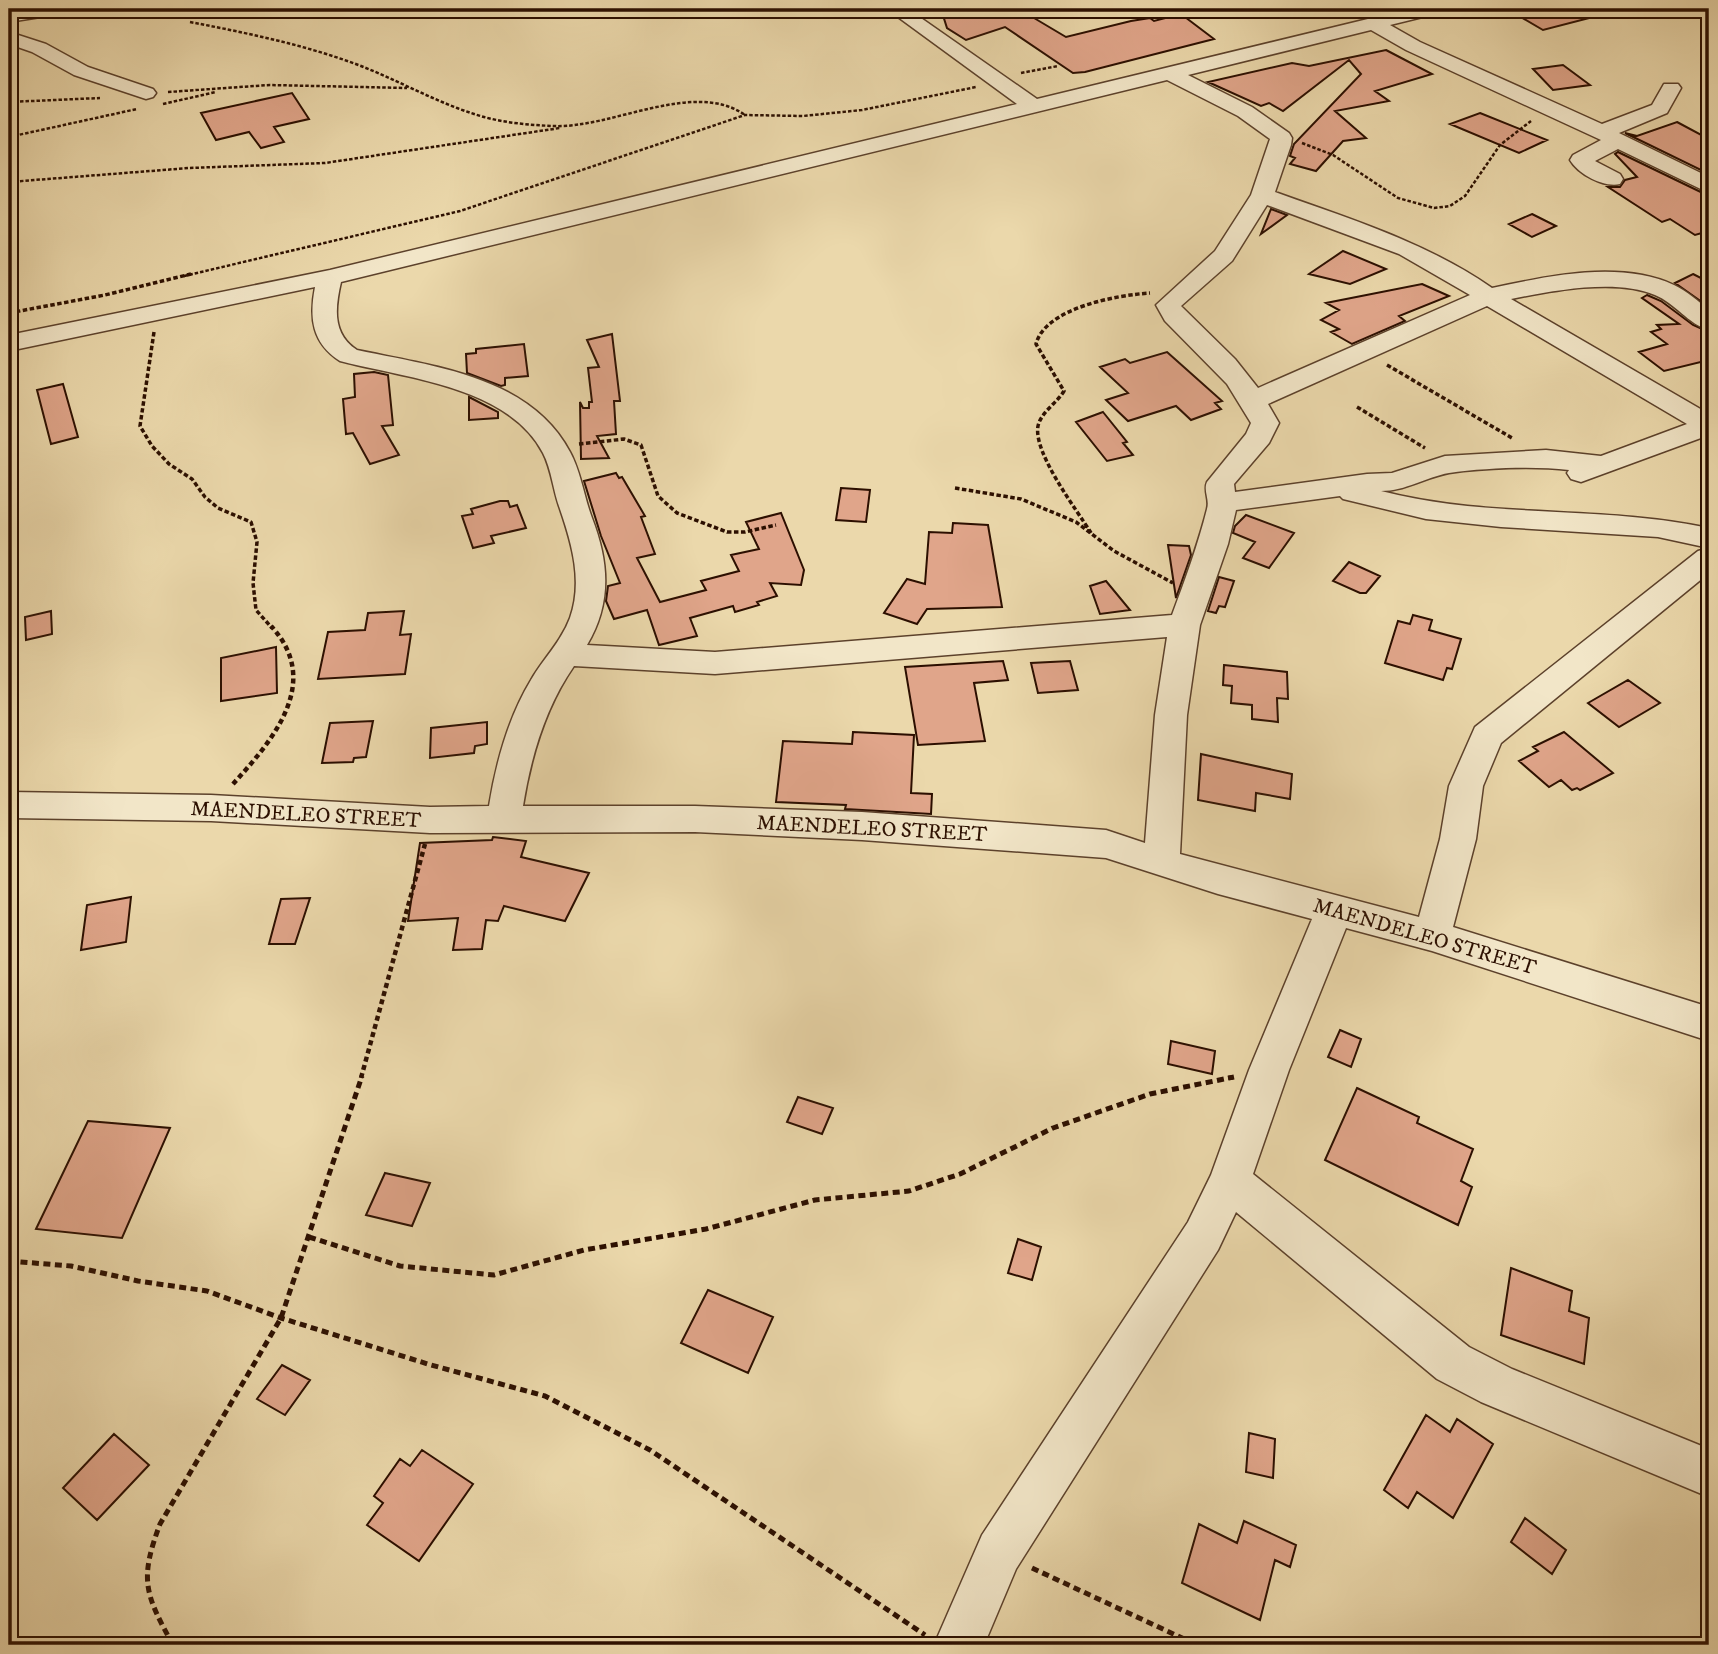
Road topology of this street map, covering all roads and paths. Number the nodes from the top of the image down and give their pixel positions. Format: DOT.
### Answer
graph roads {
  1 [pos="53,9"];
  2 [pos="897,9"];
  3 [pos="1432,9"];
  4 [pos="9,16"];
  5 [pos="190,22"];
  6 [pos="1373,23"];
  7 [pos="9,38"];
  8 [pos="1058,66"];
  9 [pos="1170,73"];
  10 [pos="999,81"];
  11 [pos="411,88"];
  12 [pos="1671,88"];
  13 [pos="230,89"];
  14 [pos="9,102"];
  15 [pos="149,102"];
  16 [pos="1034,106"];
  17 [pos="1553,109"];
  18 [pos="745,116"];
  19 [pos="572,126"];
  20 [pos="1609,136"];
  21 [pos="9,137"];
  22 [pos="1281,138"];
  23 [pos="1612,179"];
  24 [pos="9,182"];
  25 [pos="1709,186"];
  26 [pos="1262,195"];
  27 [pos="330,277"];
  28 [pos="1488,296"];
  29 [pos="1175,298"];
  30 [pos="9,313"];
  31 [pos="156,314"];
  32 [pos="1709,322"];
  33 [pos="9,343"];
  34 [pos="1365,351"];
  35 [pos="1254,400"];
  36 [pos="1357,407"];
  37 [pos="554,447"];
  38 [pos="1546,459"];
  39 [pos="1445,465"];
  40 [pos="1601,466"];
  41 [pos="1572,476"];
  42 [pos="955,488"];
  43 [pos="1337,488"];
  44 [pos="1223,503"];
  45 [pos="776,525"];
  46 [pos="1091,533"];
  47 [pos="1709,538"];
  48 [pos="1709,558"];
  49 [pos="1195,594"];
  50 [pos="1184,625"];
  51 [pos="564,654"];
  52 [pos="9,805"];
  53 [pos="211,808"];
  54 [pos="504,819"];
  55 [pos="430,820"];
  56 [pos="1162,861"];
  57 [pos="1335,909"];
  58 [pos="1432,936"];
  59 [pos="1709,1024"];
  60 [pos="1269,1070"];
  61 [pos="1230,1181"];
  62 [pos="309,1237"];
  63 [pos="9,1261"];
  64 [pos="281,1318"];
  65 [pos="1709,1473"];
  66 [pos="999,1552"];
  67 [pos="944,1641"];
  68 [pos="173,1645"];
  69 [pos="1197,1645"];
  1 -- 4 [label="street"];
  2 -- 10 [label="street"];
  3 -- 6 [label="street"];
  5 -- 11 [label="path"];
  6 -- 9 [label="street"];
  6 -- 17 [label="street"];
  7 -- 15 [label="street"];
  8 -- 10 [label="path"];
  9 -- 16 [label="street"];
  9 -- 22 [label="street"];
  10 -- 16 [label="street"];
  10 -- 18 [label="path"];
  11 -- 13 [label="path"];
  11 -- 19 [label="path"];
  12 -- 20 [label="street"];
  13 -- 15 [label="path"];
  13 -- 15 [label="path"];
  14 -- 15 [label="path"];
  15 -- 21 [label="path"];
  16 -- 27 [label="street"];
  17 -- 20 [label="street"];
  17 -- 22 [label="path"];
  18 -- 19 [label="path"];
  18 -- 30 [label="path"];
  19 -- 24 [label="path"];
  20 -- 23 [label="street"];
  20 -- 25 [label="street"];
  22 -- 26 [label="street"];
  26 -- 28 [label="street"];
  26 -- 29 [label="street"];
  27 -- 31 [label="street"];
  27 -- 37 [label="street"];
  28 -- 32 [label="street"];
  28 -- 34 [label="street"];
  28 -- 40 [label="street"];
  29 -- 35 [label="street"];
  29 -- 46 [label="path"];
  31 -- 33 [label="street"];
  31 -- 53 [label="path"];
  34 -- 35 [label="street"];
  34 -- 38 [label="path"];
  35 -- 44 [label="street"];
  36 -- 39 [label="path"];
  37 -- 45 [label="path"];
  37 -- 51 [label="street"];
  38 -- 39 [label="street"];
  38 -- 40 [label="street"];
  39 -- 43 [label="street"];
  40 -- 41 [label="street"];
  42 -- 46 [label="path"];
  43 -- 44 [label="street"];
  43 -- 47 [label="street"];
  44 -- 49 [label="street"];
  46 -- 49 [label="path"];
  48 -- 58 [label="street"];
  49 -- 50 [label="street"];
  50 -- 51 [label="street"];
  50 -- 56 [label="street"];
  51 -- 54 [label="street"];
  52 -- 53 [label="street, MAENDELEO STREET"];
  53 -- 55 [label="street, MAENDELEO STREET"];
  54 -- 55 [label="street, MAENDELEO STREET"];
  54 -- 56 [label="street, MAENDELEO STREET"];
  55 -- 62 [label="path"];
  56 -- 57 [label="street, MAENDELEO STREET"];
  57 -- 58 [label="street, MAENDELEO STREET"];
  57 -- 60 [label="street"];
  58 -- 59 [label="street, MAENDELEO STREET"];
  60 -- 61 [label="street"];
  60 -- 62 [label="path"];
  61 -- 65 [label="street"];
  61 -- 66 [label="street"];
  62 -- 64 [label="path"];
  63 -- 64 [label="path"];
  64 -- 67 [label="path"];
  64 -- 68 [label="path"];
  66 -- 67 [label="street"];
  66 -- 69 [label="path"];
}
